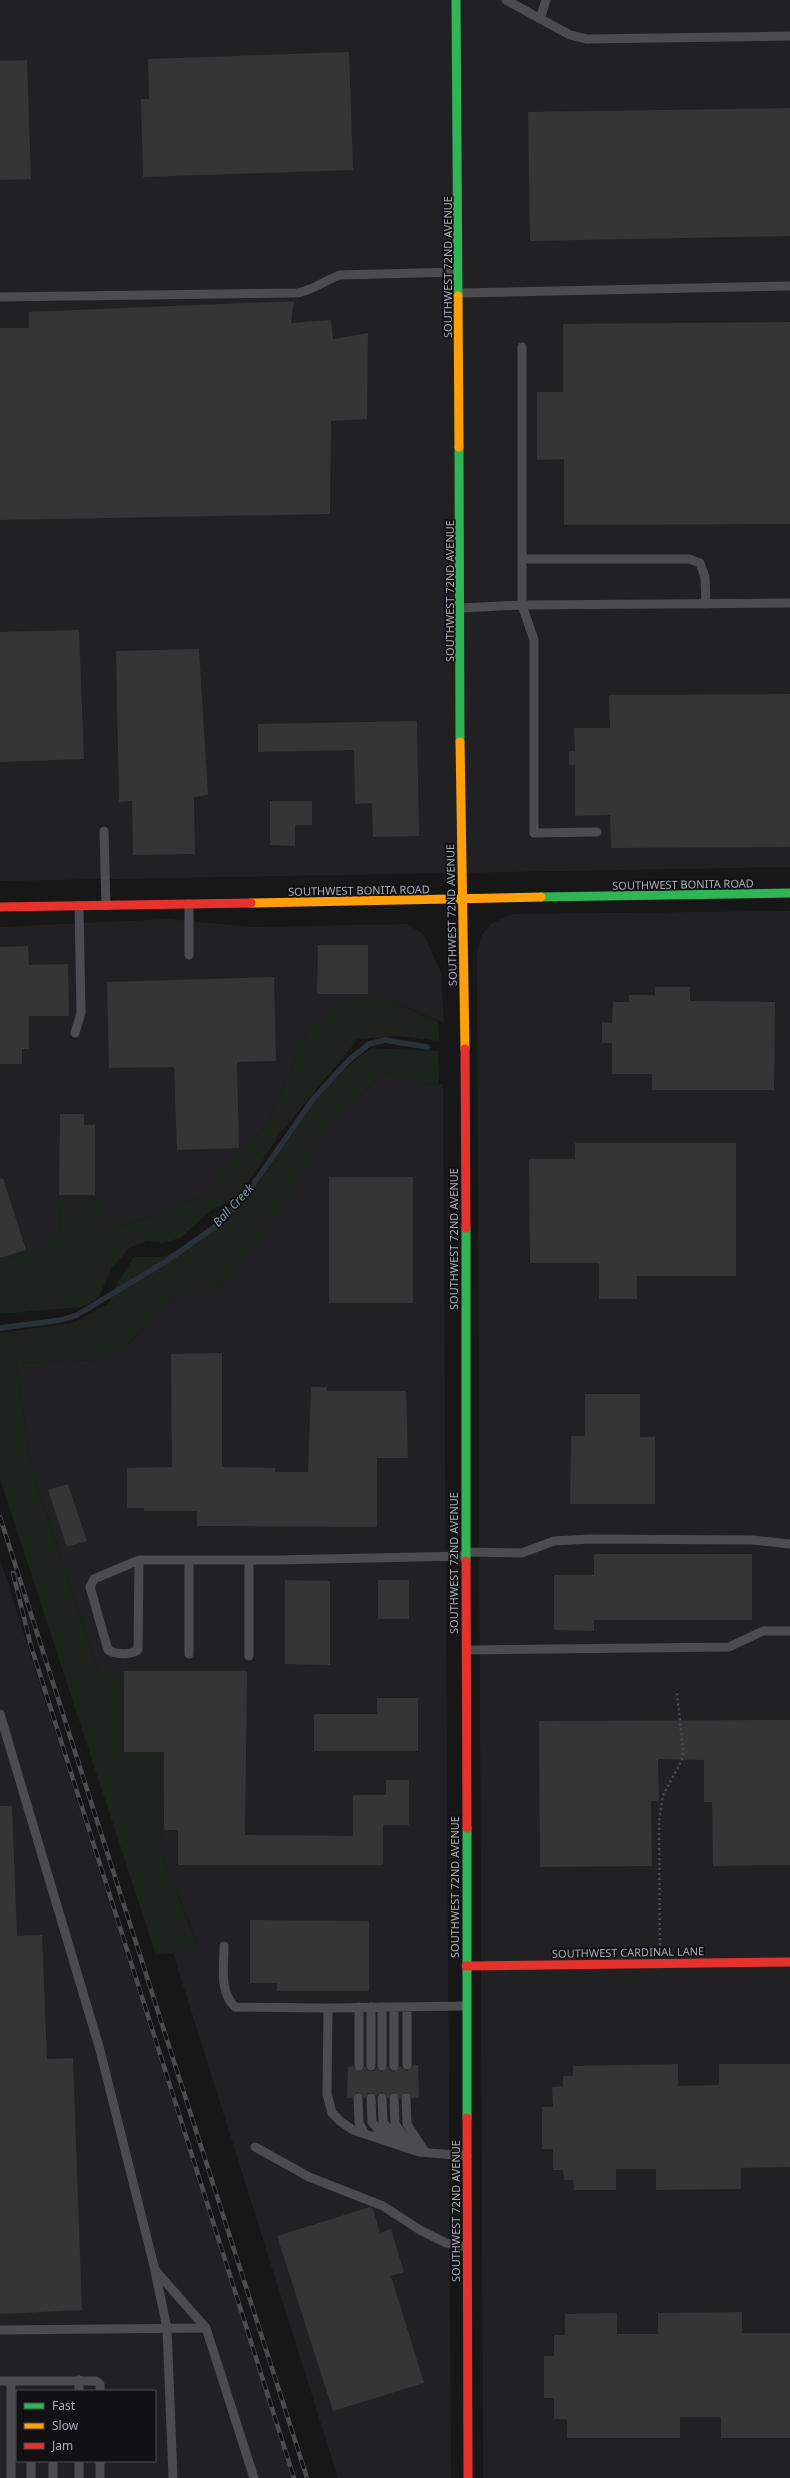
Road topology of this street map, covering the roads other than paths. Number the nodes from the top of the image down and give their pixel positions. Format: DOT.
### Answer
graph roads {
  1 [pos="456,0"];
  2 [pos="506,0"];
  3 [pos="546,0"];
  4 [pos="540,19"];
  5 [pos="790,36"];
  6 [pos="459,272"];
  7 [pos="790,286"];
  8 [pos="459,292"];
  9 [pos="0,297"];
  10 [pos="522,347"];
  11 [pos="522,559"];
  12 [pos="790,603"];
  13 [pos="706,604"];
  14 [pos="522,606"];
  15 [pos="461,608"];
  16 [pos="104,831"];
  17 [pos="598,832"];
  18 [pos="790,893"];
  19 [pos="463,900"];
  20 [pos="189,904"];
  21 [pos="80,906"];
  22 [pos="106,906"];
  23 [pos="0,907"];
  24 [pos="190,955"];
  25 [pos="74,1034"];
  26 [pos="790,1544"];
  27 [pos="465,1554"];
  28 [pos="139,1560"];
  29 [pos="189,1560"];
  30 [pos="249,1560"];
  31 [pos="790,1631"];
  32 [pos="465,1650"];
  33 [pos="189,1654"];
  34 [pos="249,1656"];
  35 [pos="0,1714"];
  36 [pos="224,1946"];
  37 [pos="790,1962"];
  38 [pos="466,1966"];
  39 [pos="466,2006"];
  40 [pos="359,2007"];
  41 [pos="371,2007"];
  42 [pos="382,2007"];
  43 [pos="394,2007"];
  44 [pos="407,2007"];
  45 [pos="328,2008"];
  46 [pos="407,2065"];
  47 [pos="359,2066"];
  48 [pos="371,2066"];
  49 [pos="382,2066"];
  50 [pos="394,2066"];
  51 [pos="358,2098"];
  52 [pos="371,2098"];
  53 [pos="382,2098"];
  54 [pos="394,2098"];
  55 [pos="406,2098"];
  56 [pos="366,2134"];
  57 [pos="387,2142"];
  58 [pos="255,2147"];
  59 [pos="403,2147"];
  60 [pos="414,2150"];
  61 [pos="425,2152"];
  62 [pos="467,2156"];
  63 [pos="467,2247"];
  64 [pos="155,2270"];
  65 [pos="167,2328"];
  66 [pos="206,2328"];
  67 [pos="0,2330"];
  68 [pos="79,2380"];
  69 [pos="0,2381"];
  70 [pos="11,2381"];
  71 [pos="31,2381"];
  72 [pos="53,2381"];
  73 [pos="31,2390"];
  74 [pos="53,2390"];
  75 [pos="79,2390"];
  76 [pos="100,2390"];
  77 [pos="31,2462"];
  78 [pos="53,2462"];
  79 [pos="79,2462"];
  80 [pos="100,2462"];
  81 [pos="11,2478"];
  82 [pos="31,2478"];
  83 [pos="53,2478"];
  84 [pos="79,2478"];
  85 [pos="100,2478"];
  86 [pos="172,2478"];
  87 [pos="254,2478"];
  88 [pos="468,2478"];
  1 -- 6 [label="main road, SOUTHWEST 72ND AVENUE"];
  2 -- 4 [label="lane"];
  3 -- 4 [label="lane"];
  4 -- 5 [label="lane"];
  6 -- 8 [label="main road, SOUTHWEST 72ND AVENUE"];
  6 -- 9 [label="lane"];
  7 -- 8 [label="lane"];
  8 -- 15 [label="main road, SOUTHWEST 72ND AVENUE"];
  10 -- 11 [label="lane"];
  11 -- 13 [label="lane"];
  11 -- 14 [label="lane"];
  12 -- 13 [label="lane"];
  13 -- 14 [label="lane"];
  14 -- 15 [label="lane"];
  14 -- 17 [label="lane"];
  15 -- 19 [label="main road, SOUTHWEST 72ND AVENUE"];
  16 -- 22 [label="lane"];
  18 -- 19 [label="main road, SOUTHWEST BONITA ROAD"];
  19 -- 20 [label="main road, SOUTHWEST BONITA ROAD"];
  19 -- 27 [label="main road, SOUTHWEST 72ND AVENUE"];
  20 -- 22 [label="main road, SOUTHWEST BONITA ROAD"];
  20 -- 24 [label="lane"];
  21 -- 22 [label="main road, SOUTHWEST BONITA ROAD"];
  21 -- 23 [label="main road, SOUTHWEST BONITA ROAD"];
  21 -- 25 [label="lane"];
  26 -- 27 [label="lane"];
  27 -- 30 [label="lane"];
  27 -- 32 [label="main road, SOUTHWEST 72ND AVENUE"];
  28 -- 28 [label="lane"];
  28 -- 29 [label="lane"];
  29 -- 30 [label="lane"];
  29 -- 33 [label="lane"];
  30 -- 34 [label="lane"];
  31 -- 32 [label="lane"];
  32 -- 38 [label="main road, SOUTHWEST 72ND AVENUE"];
  35 -- 64 [label="lane"];
  36 -- 45 [label="lane"];
  37 -- 38 [label="main road, SOUTHWEST CARDINAL LANE"];
  38 -- 39 [label="main road, SOUTHWEST 72ND AVENUE"];
  39 -- 44 [label="lane"];
  39 -- 62 [label="main road, SOUTHWEST 72ND AVENUE"];
  40 -- 41 [label="lane"];
  40 -- 45 [label="lane"];
  40 -- 47 [label="lane"];
  41 -- 42 [label="lane"];
  41 -- 48 [label="lane"];
  42 -- 43 [label="lane"];
  42 -- 49 [label="lane"];
  43 -- 44 [label="lane"];
  43 -- 50 [label="lane"];
  44 -- 46 [label="lane"];
  45 -- 56 [label="lane"];
  51 -- 56 [label="lane"];
  52 -- 57 [label="lane"];
  53 -- 59 [label="lane"];
  54 -- 60 [label="lane"];
  55 -- 61 [label="lane"];
  56 -- 57 [label="lane"];
  57 -- 59 [label="lane"];
  58 -- 63 [label="lane"];
  59 -- 60 [label="lane"];
  60 -- 61 [label="lane"];
  61 -- 62 [label="lane"];
  62 -- 63 [label="main road, SOUTHWEST 72ND AVENUE"];
  63 -- 88 [label="main road, SOUTHWEST 72ND AVENUE"];
  64 -- 65 [label="lane"];
  64 -- 66 [label="lane"];
  65 -- 66 [label="lane"];
  65 -- 67 [label="lane"];
  65 -- 86 [label="lane"];
  66 -- 87 [label="lane"];
  68 -- 72 [label="lane"];
  68 -- 75 [label="lane"];
  68 -- 76 [label="lane"];
  69 -- 70 [label="lane"];
  70 -- 71 [label="lane"];
  70 -- 81 [label="lane"];
  71 -- 72 [label="lane"];
  71 -- 73 [label="lane"];
  72 -- 74 [label="lane"];
  77 -- 82 [label="lane"];
  78 -- 83 [label="lane"];
  79 -- 84 [label="lane"];
  80 -- 85 [label="lane"];
}
